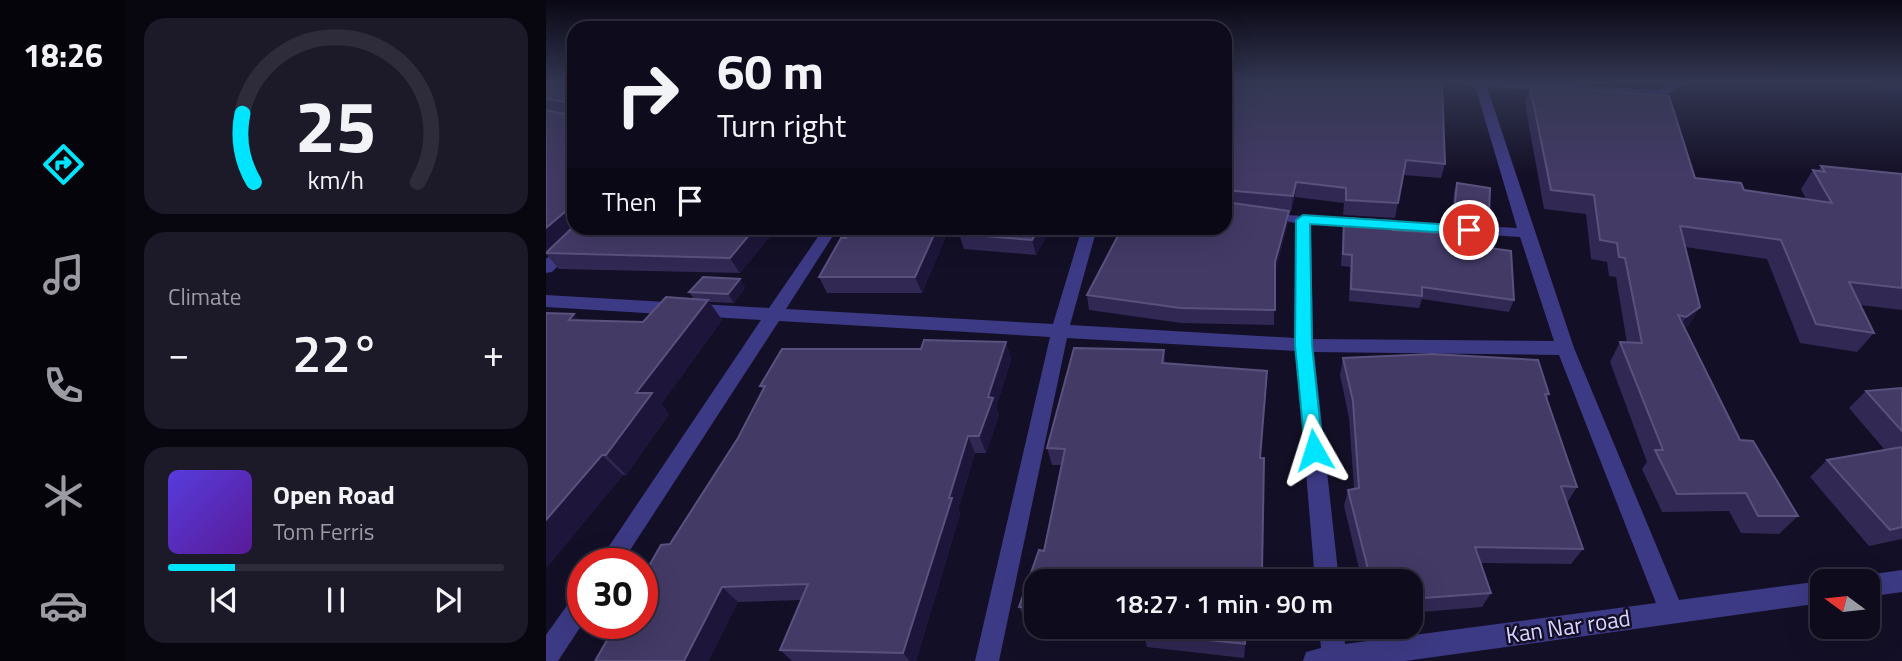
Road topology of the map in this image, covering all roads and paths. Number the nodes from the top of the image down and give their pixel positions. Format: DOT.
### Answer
graph roads {
  1 [pos="1483,113"];
  2 [pos="1277,216"];
  3 [pos="1303,220"];
  4 [pos="1525,233"];
  5 [pos="581,235"];
  6 [pos="826,235"];
  7 [pos="1088,235"];
  8 [pos="546,268"];
  9 [pos="546,302"];
  10 [pos="774,315"];
  11 [pos="1060,331"];
  12 [pos="1304,345"];
  13 [pos="1565,348"];
  14 [pos="619,548"];
  15 [pos="1326,569"];
  16 [pos="1902,581"];
  17 [pos="1880,584"];
  18 [pos="1810,594"];
  19 [pos="1672,612"];
  20 [pos="567,626"];
  21 [pos="1329,639"];
  22 [pos="546,657"];
  23 [pos="1325,660"];
  24 [pos="987,661"];
  1 -- 4 [label="street"];
  2 -- 3 [label="street"];
  3 -- 4 [label="street"];
  3 -- 12 [label="street"];
  4 -- 13 [label="street"];
  5 -- 8 [label="street"];
  6 -- 10 [label="street"];
  7 -- 11 [label="street"];
  9 -- 10 [label="street"];
  10 -- 11 [label="street"];
  10 -- 14 [label="street"];
  11 -- 12 [label="street"];
  11 -- 24 [label="street"];
  12 -- 13 [label="street"];
  12 -- 15 [label="street"];
  13 -- 19 [label="street"];
  16 -- 17 [label="street"];
  18 -- 19 [label="street, Kan Nar road"];
  19 -- 23 [label="street, Kan Nar road"];
  20 -- 22 [label="street"];
  21 -- 23 [label="street"];
}
